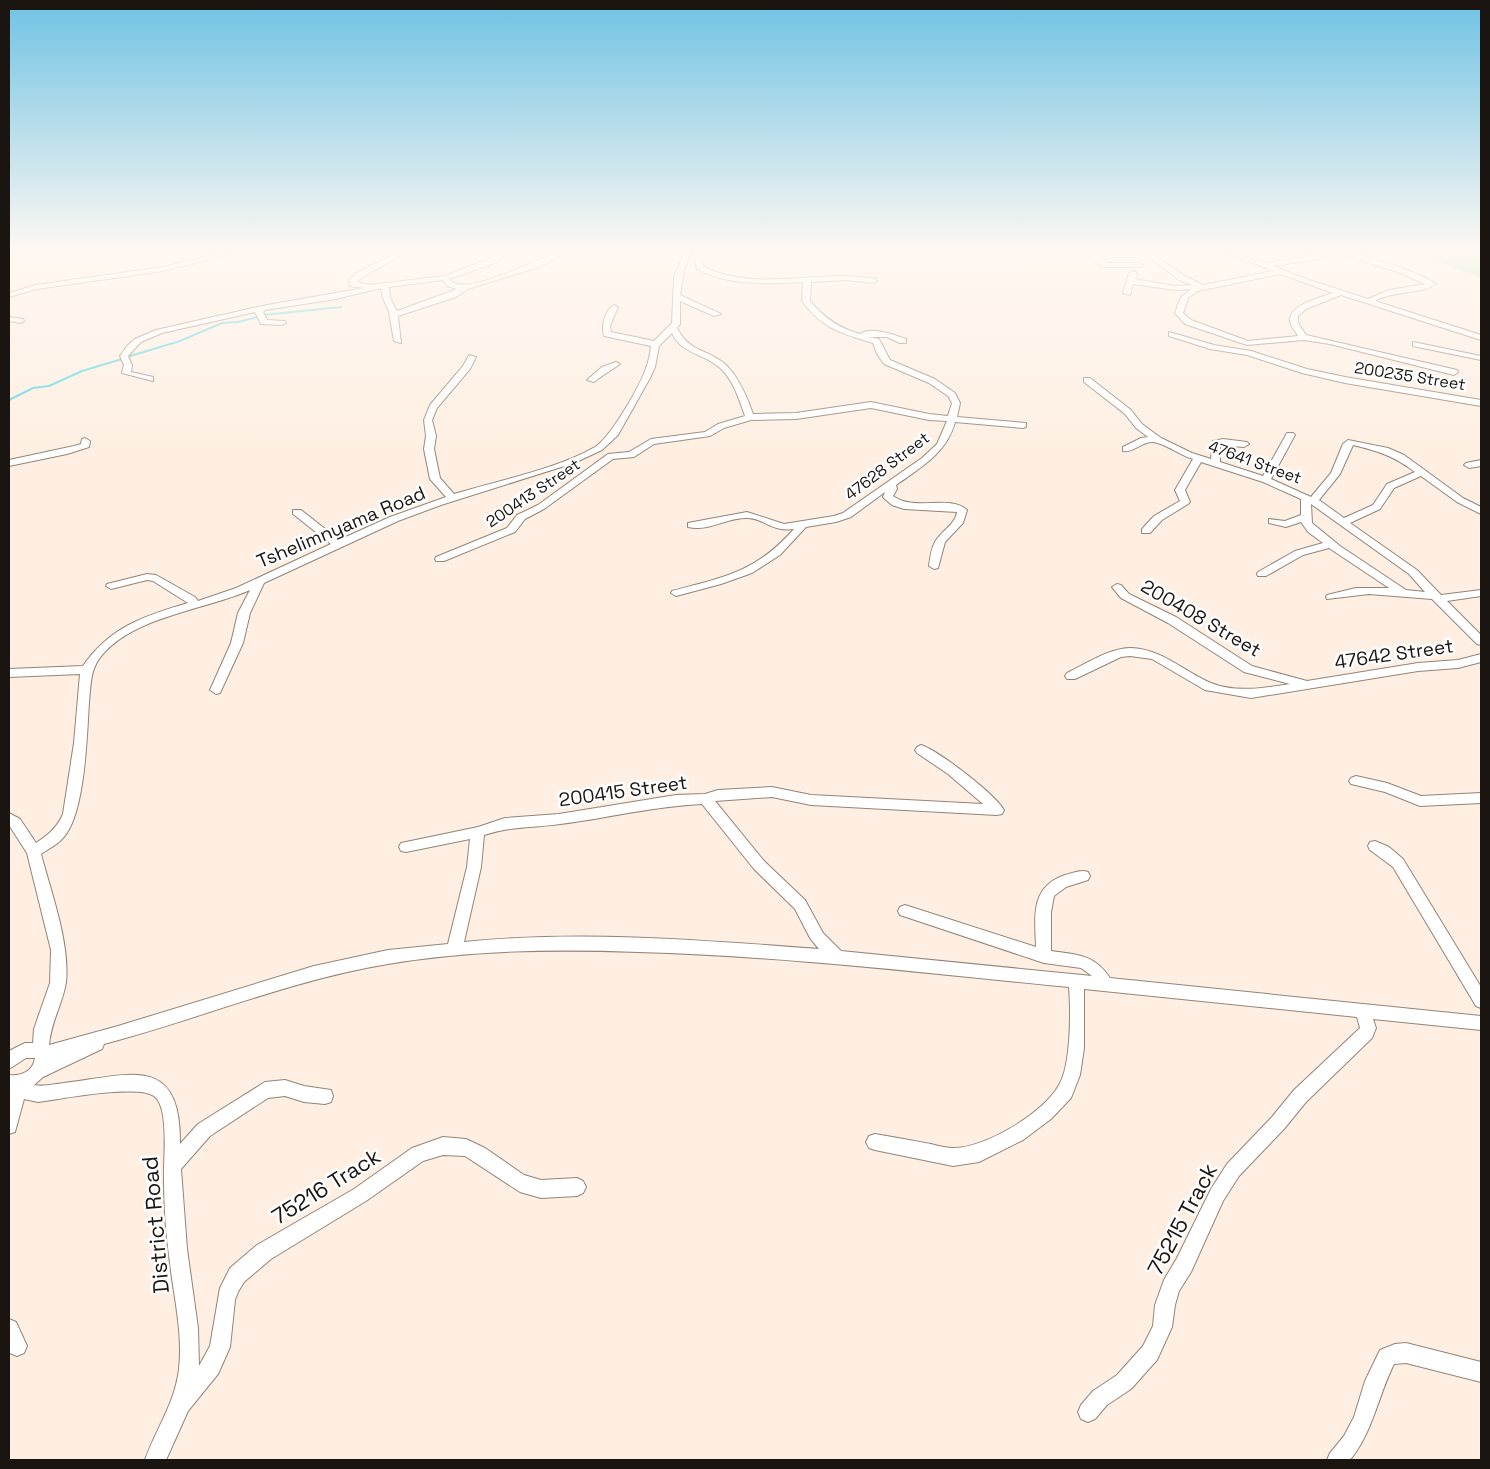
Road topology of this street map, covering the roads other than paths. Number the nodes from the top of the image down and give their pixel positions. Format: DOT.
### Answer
graph roads {
  1 [pos="12,320"];
  2 [pos="216,320"];
  3 [pos="263,320"];
  4 [pos="393,320"];
  5 [pos="609,320"];
  6 [pos="676,320"];
  7 [pos="823,320"];
  8 [pos="1185,320"];
  9 [pos="1293,320"];
  10 [pos="1423,320"];
  11 [pos="20,321"];
  12 [pos="282,323"];
  13 [pos="674,329"];
  14 [pos="851,334"];
  15 [pos="1172,334"];
  16 [pos="1302,337"];
  17 [pos="1481,338"];
  18 [pos="902,340"];
  19 [pos="398,341"];
  20 [pos="1247,343"];
  21 [pos="655,344"];
  22 [pos="1416,344"];
  23 [pos="1248,353"];
  24 [pos="472,356"];
  25 [pos="1481,358"];
  26 [pos="616,364"];
  27 [pos="1454,372"];
  28 [pos="150,378"];
  29 [pos="591,380"];
  30 [pos="1087,380"];
  31 [pos="1481,403"];
  32 [pos="750,417"];
  33 [pos="952,419"];
  34 [pos="1023,425"];
  35 [pos="1290,435"];
  36 [pos="1155,438"];
  37 [pos="85,441"];
  38 [pos="1244,444"];
  39 [pos="599,448"];
  40 [pos="1126,449"];
  41 [pos="612,456"];
  42 [pos="1199,458"];
  43 [pos="21,459"];
  44 [pos="9,463"];
  45 [pos="1215,463"];
  46 [pos="1481,463"];
  47 [pos="1470,465"];
  48 [pos="27,467"];
  49 [pos="1421,473"];
  50 [pos="1266,480"];
  51 [pos="891,484"];
  52 [pos="453,499"];
  53 [pos="1309,499"];
  54 [pos="1481,510"];
  55 [pos="297,512"];
  56 [pos="1306,516"];
  57 [pos="1273,521"];
  58 [pos="1344,522"];
  59 [pos="803,524"];
  60 [pos="692,525"];
  61 [pos="1146,531"];
  62 [pos="338,544"];
  63 [pos="1331,544"];
  64 [pos="440,559"];
  65 [pos="934,566"];
  66 [pos="1262,574"];
  67 [pos="260,581"];
  68 [pos="111,586"];
  69 [pos="1117,587"];
  70 [pos="676,593"];
  71 [pos="1404,593"];
  72 [pos="1481,593"];
  73 [pos="1331,597"];
  74 [pos="1437,598"];
  75 [pos="194,605"];
  76 [pos="1481,641"];
  77 [pos="1481,658"];
  78 [pos="86,670"];
  79 [pos="9,673"];
  80 [pos="1071,676"];
  81 [pos="1312,684"];
  82 [pos="216,690"];
  83 [pos="921,750"];
  84 [pos="1356,781"];
  85 [pos="1481,798"];
  86 [pos="705,800"];
  87 [pos="9,818"];
  88 [pos="478,832"];
  89 [pos="1375,846"];
  90 [pos="406,847"];
  91 [pos="34,852"];
  92 [pos="1083,876"];
  93 [pos="905,911"];
  94 [pos="455,948"];
  95 [pos="1044,956"];
  96 [pos="838,957"];
  97 [pos="1076,982"];
  98 [pos="1106,986"];
  99 [pos="1481,1001"];
  100 [pos="1363,1012"];
  101 [pos="46,1017"];
  102 [pos="1481,1023"];
  103 [pos="11,1059"];
  104 [pos="40,1063"];
  105 [pos="13,1086"];
  106 [pos="53,1092"];
  107 [pos="324,1096"];
  108 [pos="9,1126"];
  109 [pos="875,1142"];
  110 [pos="172,1166"];
  111 [pos="577,1187"];
  112 [pos="1481,1372"];
  113 [pos="181,1404"];
  114 [pos="1088,1412"];
  115 [pos="155,1460"];
  116 [pos="1337,1460"];
  1 -- 11 [label="street"];
  2 -- 28 [label="street"];
  3 -- 12 [label="street"];
  4 -- 19 [label="street"];
  5 -- 21 [label="street"];
  6 -- 13 [label="street"];
  7 -- 14 [label="street, 47628 Street"];
  8 -- 20 [label="street"];
  9 -- 16 [label="street"];
  10 -- 17 [label="street"];
  13 -- 21 [label="street"];
  13 -- 32 [label="street"];
  14 -- 18 [label="street"];
  14 -- 33 [label="street, 47628 Street"];
  15 -- 23 [label="street, 200235 Street"];
  16 -- 20 [label="street"];
  16 -- 27 [label="street"];
  20 -- 23 [label="street"];
  21 -- 39 [label="street, Tshelimnyama Road"];
  22 -- 25 [label="street"];
  23 -- 31 [label="street, 200235 Street"];
  24 -- 52 [label="street"];
  26 -- 29 [label="street"];
  30 -- 36 [label="street"];
  32 -- 33 [label="street"];
  32 -- 41 [label="street"];
  33 -- 34 [label="street"];
  33 -- 51 [label="street, 47628 Street"];
  35 -- 50 [label="street"];
  36 -- 40 [label="street"];
  36 -- 42 [label="street, 47641 Street"];
  37 -- 43 [label="street"];
  38 -- 45 [label="street"];
  39 -- 41 [label="street"];
  39 -- 52 [label="street, Tshelimnyama Road"];
  41 -- 64 [label="street, 200413 Street"];
  42 -- 45 [label="street, 47641 Street"];
  42 -- 61 [label="street"];
  43 -- 44 [label="street"];
  43 -- 48 [label="street"];
  45 -- 50 [label="street, 47641 Street"];
  46 -- 47 [label="street"];
  49 -- 53 [label="street"];
  49 -- 54 [label="street"];
  49 -- 58 [label="street"];
  50 -- 53 [label="street, 47641 Street"];
  51 -- 59 [label="street, 47628 Street"];
  51 -- 65 [label="street"];
  52 -- 62 [label="street, Tshelimnyama Road"];
  53 -- 56 [label="street"];
  53 -- 58 [label="street, 47641 Street"];
  55 -- 62 [label="street"];
  56 -- 57 [label="street"];
  56 -- 63 [label="street"];
  58 -- 74 [label="street, 47641 Street"];
  59 -- 60 [label="street, 47628 Street"];
  59 -- 70 [label="street"];
  62 -- 67 [label="street, Tshelimnyama Road"];
  63 -- 66 [label="street"];
  63 -- 71 [label="street"];
  67 -- 75 [label="street, Tshelimnyama Road"];
  67 -- 82 [label="street"];
  68 -- 75 [label="street"];
  69 -- 81 [label="street, 200408 Street"];
  71 -- 73 [label="street"];
  71 -- 74 [label="street"];
  72 -- 74 [label="street"];
  74 -- 76 [label="street, 47641 Street"];
  75 -- 78 [label="street, Tshelimnyama Road"];
  77 -- 81 [label="street, 47642 Street"];
  78 -- 79 [label="street"];
  78 -- 91 [label="street"];
  80 -- 81 [label="street"];
  83 -- 86 [label="street"];
  84 -- 85 [label="street"];
  86 -- 88 [label="street, 200415 Street"];
  86 -- 96 [label="street, 200415 Street"];
  87 -- 91 [label="street"];
  88 -- 90 [label="street, 200415 Street"];
  88 -- 94 [label="street"];
  89 -- 99 [label="street"];
  91 -- 101 [label="street"];
  92 -- 95 [label="street"];
  93 -- 95 [label="street"];
  94 -- 96 [label="street"];
  94 -- 104 [label="street"];
  95 -- 98 [label="street"];
  96 -- 97 [label="street"];
  97 -- 98 [label="street"];
  97 -- 109 [label="street"];
  98 -- 100 [label="street"];
  100 -- 102 [label="street"];
  100 -- 114 [label="street, 75215 Track"];
  101 -- 103 [label="street"];
  101 -- 104 [label="street"];
  103 -- 104 [label="street"];
  104 -- 105 [label="street"];
  104 -- 106 [label="street"];
  105 -- 106 [label="street, District Road"];
  105 -- 108 [label="street"];
  106 -- 110 [label="street, District Road"];
  107 -- 110 [label="street"];
  110 -- 113 [label="street, District Road"];
  111 -- 113 [label="street, 75216 Track"];
  112 -- 116 [label="street"];
  113 -- 115 [label="street, District Road"];
}
